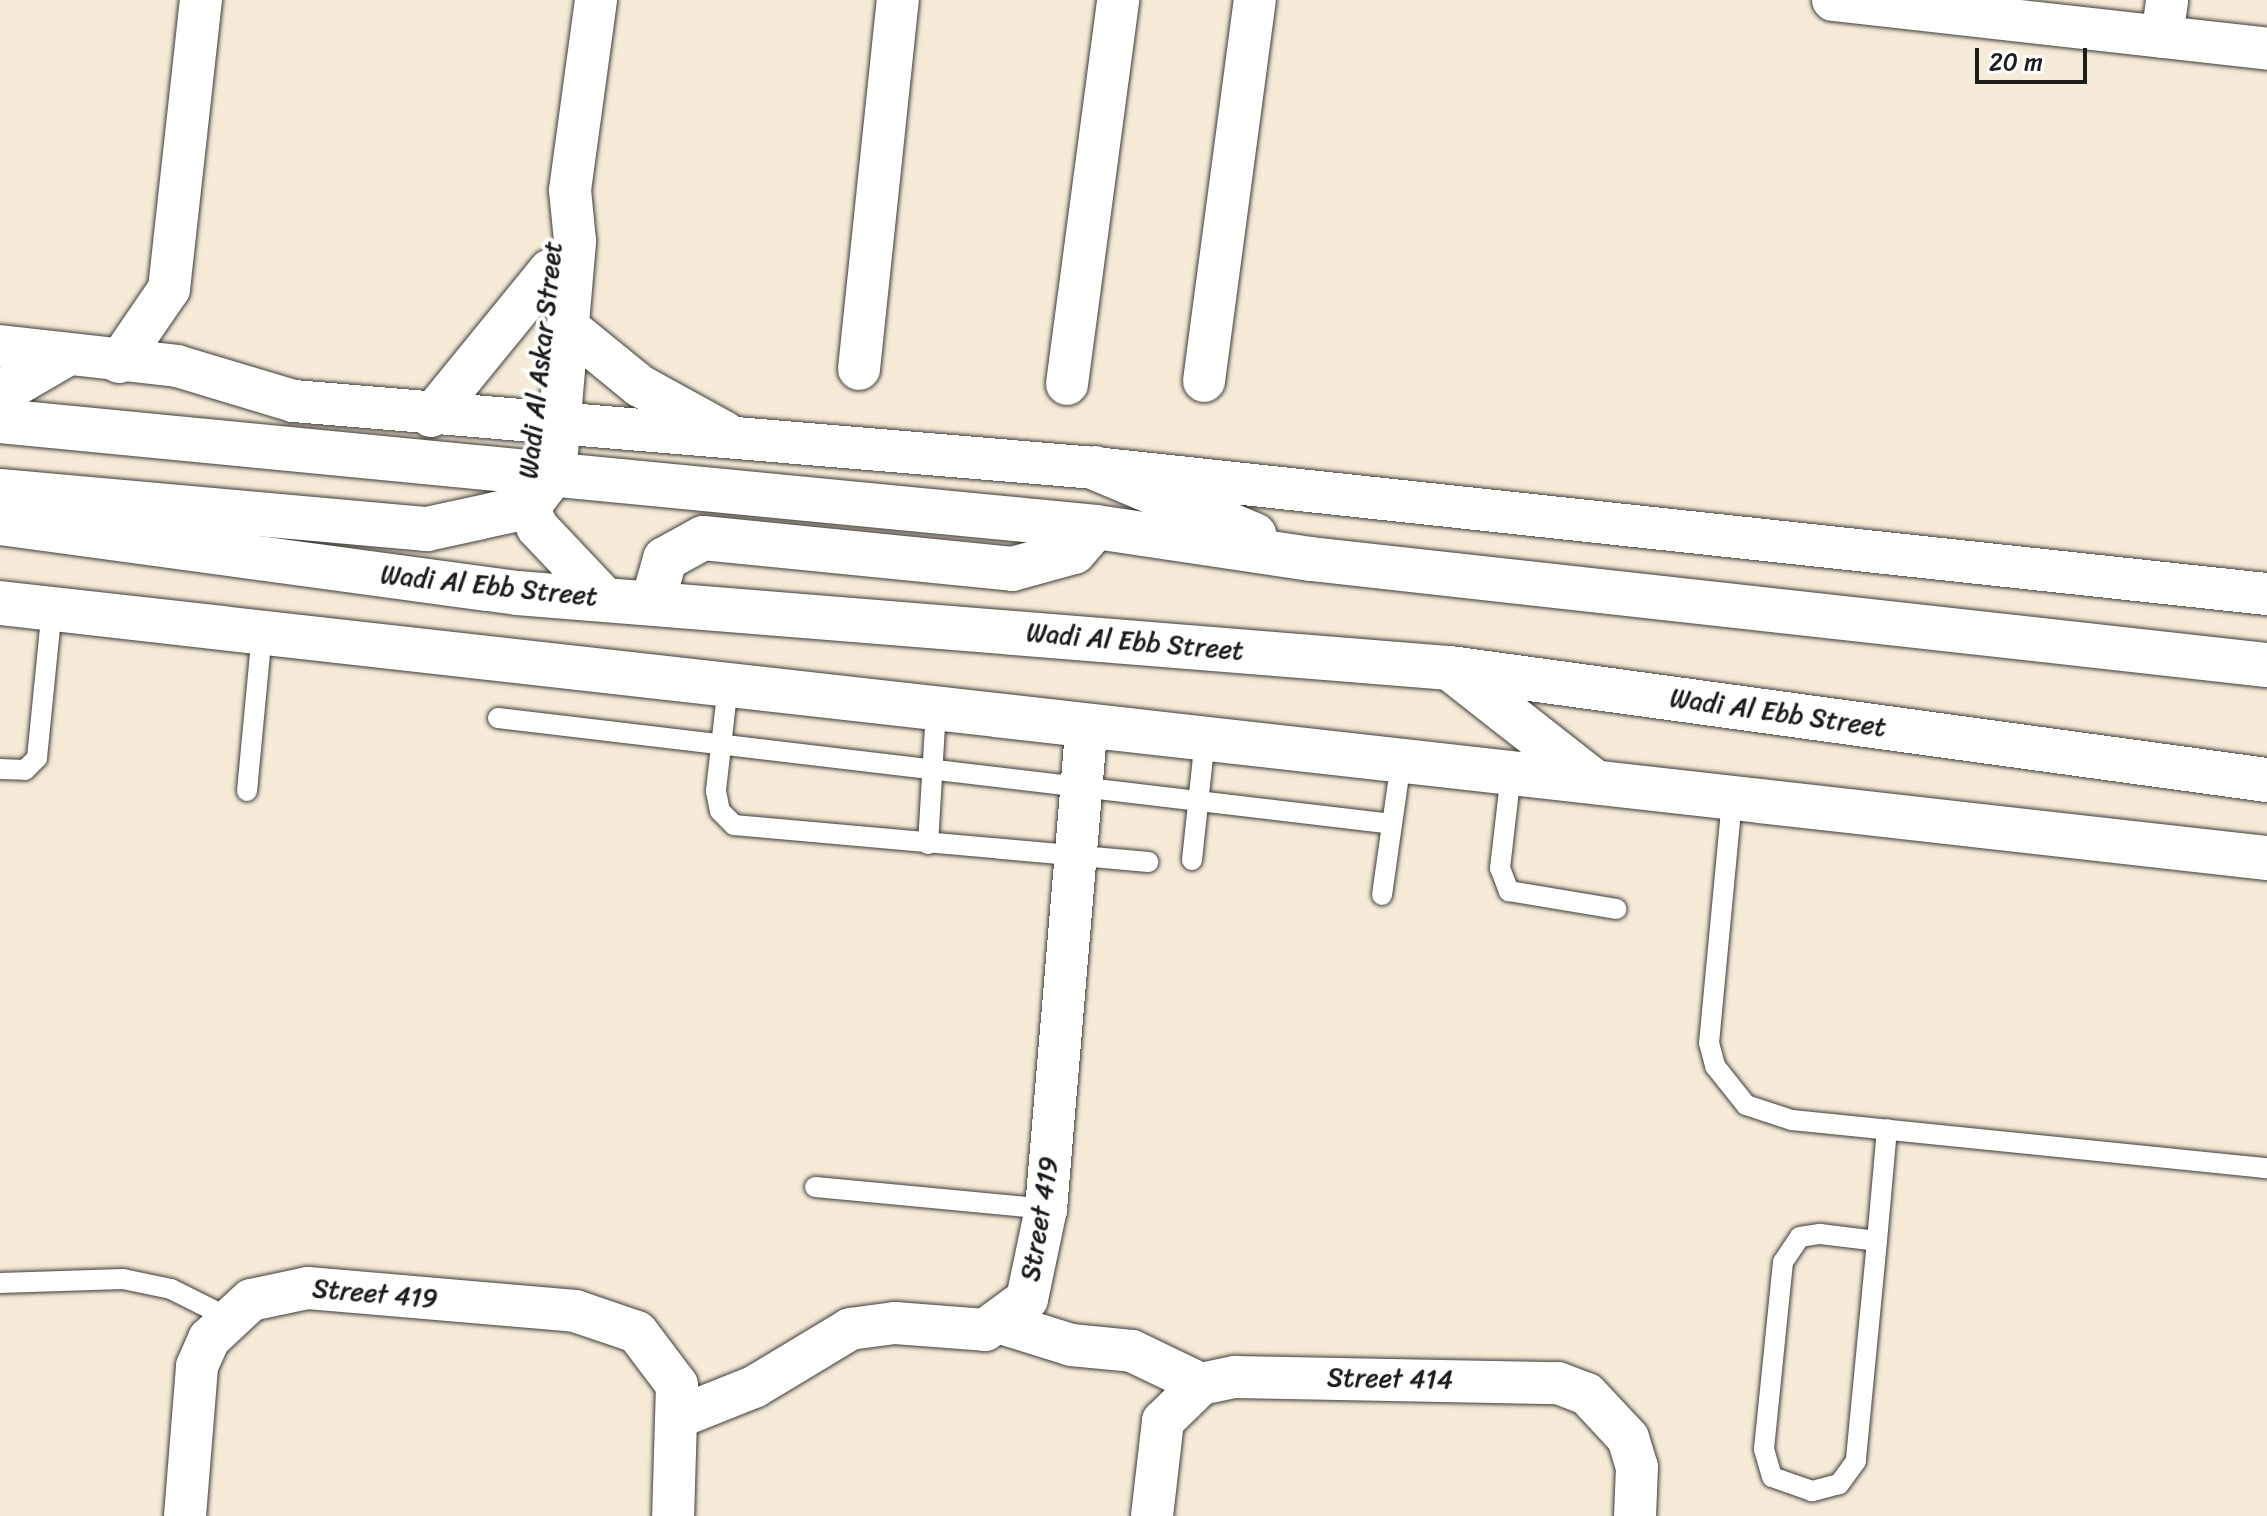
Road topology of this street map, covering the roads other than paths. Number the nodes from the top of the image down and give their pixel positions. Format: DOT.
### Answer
graph roads {
  1 [pos="201,0"];
  2 [pos="596,0"];
  3 [pos="898,0"];
  4 [pos="1118,0"];
  5 [pos="1255,0"];
  6 [pos="1833,0"];
  7 [pos="2164,18"];
  8 [pos="2267,49"];
  9 [pos="570,190"];
  10 [pos="550,270"];
  11 [pos="169,289"];
  12 [pos="570,329"];
  13 [pos="0,346"];
  14 [pos="65,355"];
  15 [pos="119,362"];
  16 [pos="859,369"];
  17 [pos="197,371"];
  18 [pos="1204,381"];
  19 [pos="1067,384"];
  20 [pos="0,393"];
  21 [pos="431,416"];
  22 [pos="0,421"];
  23 [pos="548,425"];
  24 [pos="747,442"];
  25 [pos="1095,468"];
  26 [pos="537,484"];
  27 [pos="0,491"];
  28 [pos="0,523"];
  29 [pos="1096,527"];
  30 [pos="1311,559"];
  31 [pos="2267,594"];
  32 [pos="606,600"];
  33 [pos="653,601"];
  34 [pos="0,603"];
  35 [pos="52,609"];
  36 [pos="262,633"];
  37 [pos="2267,665"];
  38 [pos="1450,668"];
  39 [pos="728,685"];
  40 [pos="936,709"];
  41 [pos="498,718"];
  42 [pos="1087,725"];
  43 [pos="1205,739"];
  44 [pos="720,741"];
  45 [pos="1401,761"];
  46 [pos="932,767"];
  47 [pos="0,769"];
  48 [pos="1511,773"];
  49 [pos="2267,780"];
  50 [pos="1595,782"];
  51 [pos="1082,785"];
  52 [pos="247,791"];
  53 [pos="1199,799"];
  54 [pos="1732,800"];
  55 [pos="1392,824"];
  56 [pos="928,844"];
  57 [pos="1076,856"];
  58 [pos="2267,858"];
  59 [pos="1192,860"];
  60 [pos="1148,862"];
  61 [pos="1382,895"];
  62 [pos="1617,909"];
  63 [pos="1887,1129"];
  64 [pos="2267,1168"];
  65 [pos="815,1187"];
  66 [pos="1046,1209"];
  67 [pos="1877,1241"];
  68 [pos="0,1283"];
  69 [pos="227,1317"];
  70 [pos="1001,1323"];
  71 [pos="1201,1384"];
  72 [pos="681,1416"];
  73 [pos="185,1516"];
  74 [pos="673,1516"];
  75 [pos="1152,1516"];
  76 [pos="1635,1516"];
  1 -- 11 [label="street"];
  2 -- 9 [label="street, Wadi Al Askar Street"];
  3 -- 16 [label="street"];
  4 -- 19 [label="street"];
  5 -- 18 [label="street"];
  6 -- 7 [label="street"];
  7 -- 8 [label="street"];
  9 -- 10 [label="street, Wadi Al Askar Street"];
  9 -- 12 [label="street, Wadi Al Askar Street"];
  10 -- 21 [label="street"];
  10 -- 23 [label="street, Wadi Al Askar Street"];
  11 -- 15 [label="street"];
  11 -- 17 [label="street"];
  12 -- 23 [label="street, Wadi Al Askar Street"];
  12 -- 24 [label="street"];
  13 -- 14 [label="street"];
  14 -- 15 [label="street"];
  14 -- 20 [label="street"];
  15 -- 17 [label="street"];
  17 -- 21 [label="street"];
  21 -- 23 [label="street"];
  22 -- 26 [label="street"];
  23 -- 24 [label="street"];
  23 -- 26 [label="street, Wadi Al Askar Street"];
  24 -- 25 [label="street"];
  25 -- 30 [label="street"];
  25 -- 31 [label="street"];
  26 -- 27 [label="street"];
  26 -- 29 [label="street"];
  26 -- 32 [label="street, Wadi Al Askar Street"];
  28 -- 32 [label="street, Wadi Al Ebb Street"];
  29 -- 30 [label="street"];
  29 -- 33 [label="street"];
  30 -- 37 [label="street"];
  32 -- 33 [label="street, Wadi Al Ebb Street"];
  33 -- 38 [label="street, Wadi Al Ebb Street"];
  34 -- 35 [label="street"];
  35 -- 36 [label="street"];
  35 -- 47 [label="lane"];
  36 -- 39 [label="street"];
  36 -- 52 [label="lane"];
  38 -- 49 [label="street, Wadi Al Ebb Street"];
  38 -- 50 [label="street"];
  39 -- 40 [label="street"];
  39 -- 44 [label="lane"];
  40 -- 42 [label="street"];
  40 -- 46 [label="lane"];
  41 -- 44 [label="lane"];
  42 -- 43 [label="street"];
  42 -- 51 [label="street, Street 419"];
  43 -- 45 [label="street"];
  43 -- 53 [label="lane"];
  44 -- 46 [label="lane"];
  44 -- 56 [label="lane"];
  45 -- 48 [label="street"];
  45 -- 55 [label="lane"];
  46 -- 51 [label="lane"];
  46 -- 56 [label="lane"];
  48 -- 50 [label="street"];
  48 -- 62 [label="lane"];
  50 -- 54 [label="street"];
  51 -- 53 [label="lane"];
  51 -- 57 [label="street, Street 419"];
  53 -- 55 [label="lane"];
  53 -- 59 [label="lane"];
  54 -- 58 [label="street"];
  54 -- 63 [label="lane"];
  55 -- 61 [label="lane"];
  56 -- 57 [label="lane"];
  57 -- 60 [label="lane"];
  57 -- 66 [label="street, Street 419"];
  63 -- 64 [label="lane"];
  63 -- 67 [label="lane"];
  65 -- 66 [label="lane"];
  66 -- 70 [label="street, Street 419"];
  67 -- 67 [label="lane"];
  68 -- 69 [label="lane"];
  69 -- 72 [label="street, Street 419"];
  69 -- 73 [label="street"];
  70 -- 71 [label="street"];
  70 -- 72 [label="street"];
  71 -- 75 [label="street"];
  71 -- 76 [label="street, Street 414"];
  72 -- 74 [label="street, Street 419"];
}
